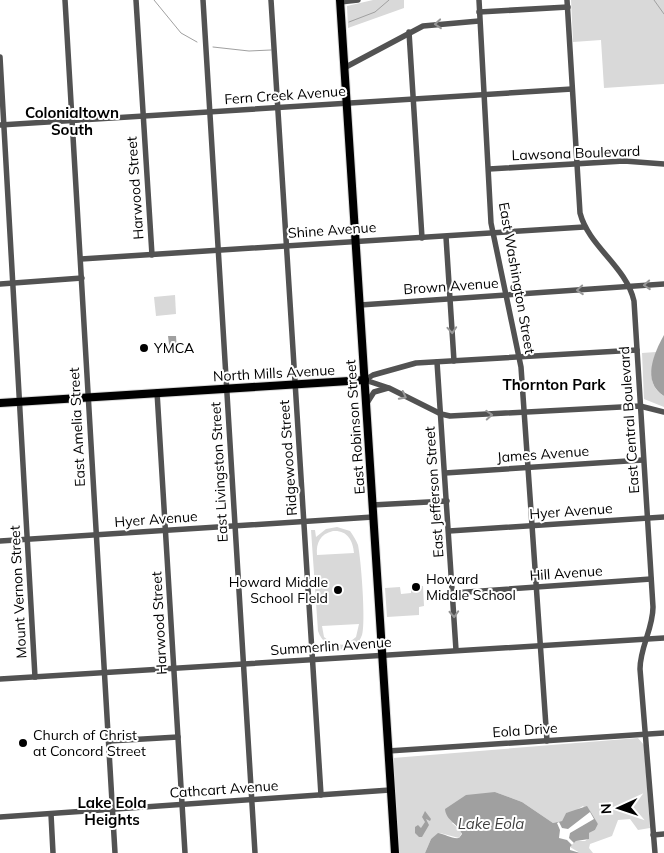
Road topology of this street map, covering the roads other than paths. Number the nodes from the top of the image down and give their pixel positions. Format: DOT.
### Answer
graph roads {
  1 [pos="65,0"];
  2 [pos="136,0"];
  3 [pos="203,0"];
  4 [pos="271,0"];
  5 [pos="358,0"];
  6 [pos="478,0"];
  7 [pos="567,0"];
  8 [pos="340,1"];
  9 [pos="568,7"];
  10 [pos="479,12"];
  11 [pos="479,21"];
  12 [pos="410,32"];
  13 [pos="0,57"];
  14 [pos="344,68"];
  15 [pos="572,89"];
  16 [pos="483,95"];
  17 [pos="413,99"];
  18 [pos="347,104"];
  19 [pos="278,108"];
  20 [pos="210,112"];
  21 [pos="143,116"];
  22 [pos="73,121"];
  23 [pos="2,125"];
  24 [pos="577,163"];
  25 [pos="664,164"];
  26 [pos="489,170"];
  27 [pos="584,227"];
  28 [pos="494,235"];
  29 [pos="446,237"];
  30 [pos="422,238"];
  31 [pos="355,241"];
  32 [pos="287,246"];
  33 [pos="218,250"];
  34 [pos="152,254"];
  35 [pos="81,259"];
  36 [pos="82,278"];
  37 [pos="14,283"];
  38 [pos="0,284"];
  39 [pos="664,284"];
  40 [pos="629,286"];
  41 [pos="506,295"];
  42 [pos="450,299"];
  43 [pos="360,305"];
  44 [pos="637,350"];
  45 [pos="519,358"];
  46 [pos="454,361"];
  47 [pos="437,362"];
  48 [pos="365,380"];
  49 [pos="296,384"];
  50 [pos="226,388"];
  51 [pos="389,388"];
  52 [pos="157,392"];
  53 [pos="88,397"];
  54 [pos="18,402"];
  55 [pos="0,403"];
  56 [pos="366,405"];
  57 [pos="640,406"];
  58 [pos="664,412"];
  59 [pos="524,413"];
  60 [pos="441,414"];
  61 [pos="643,460"];
  62 [pos="528,467"];
  63 [pos="445,473"];
  64 [pos="447,501"];
  65 [pos="372,505"];
  66 [pos="373,517"];
  67 [pos="664,517"];
  68 [pos="648,518"];
  69 [pos="304,521"];
  70 [pos="532,525"];
  71 [pos="234,526"];
  72 [pos="166,530"];
  73 [pos="449,531"];
  74 [pos="96,535"];
  75 [pos="27,539"];
  76 [pos="0,541"];
  77 [pos="652,579"];
  78 [pos="536,587"];
  79 [pos="453,593"];
  80 [pos="664,638"];
  81 [pos="646,639"];
  82 [pos="540,645"];
  83 [pos="456,650"];
  84 [pos="382,655"];
  85 [pos="312,659"];
  86 [pos="243,664"];
  87 [pos="174,668"];
  88 [pos="105,672"];
  89 [pos="35,677"];
  90 [pos="0,679"];
  91 [pos="664,733"];
  92 [pos="646,734"];
  93 [pos="178,736"];
  94 [pos="109,741"];
  95 [pos="547,741"];
  96 [pos="388,750"];
  97 [pos="390,790"];
  98 [pos="321,795"];
  99 [pos="252,800"];
  100 [pos="182,805"];
  101 [pos="113,810"];
  102 [pos="51,814"];
  103 [pos="0,817"];
  104 [pos="664,834"];
  105 [pos="653,835"];
  106 [pos="53,853"];
  107 [pos="115,853"];
  108 [pos="185,853"];
  109 [pos="255,853"];
  110 [pos="395,853"];
  111 [pos="655,853"];
  1 -- 22 [label="street, East Amelia Street"];
  2 -- 21 [label="street, Harwood Street"];
  3 -- 20 [label="street, East Livingston Street"];
  4 -- 19 [label="street, Ridgewood Street"];
  5 -- 8 [label="street"];
  6 -- 10 [label="street, East Washington Street"];
  7 -- 9 [label="street, East Central Boulevard"];
  8 -- 14 [label="main road, East Robinson Street"];
  9 -- 10 [label="street"];
  9 -- 15 [label="street, East Central Boulevard"];
  10 -- 11 [label="street, East Washington Street"];
  11 -- 12 [label="street, one-way"];
  11 -- 16 [label="street, East Washington Street"];
  12 -- 14 [label="street"];
  12 -- 17 [label="street"];
  13 -- 23 [label="street, Mount Vernon Street"];
  14 -- 18 [label="main road, East Robinson Street"];
  15 -- 16 [label="street, Fern Creek Avenue"];
  15 -- 24 [label="street, East Central Boulevard"];
  16 -- 17 [label="street, Fern Creek Avenue"];
  16 -- 26 [label="street, East Washington Street"];
  17 -- 18 [label="street, Fern Creek Avenue"];
  17 -- 30 [label="street"];
  18 -- 19 [label="street, Fern Creek Avenue"];
  18 -- 31 [label="main road, East Robinson Street"];
  19 -- 20 [label="street, Fern Creek Avenue"];
  19 -- 32 [label="street, Ridgewood Street"];
  20 -- 21 [label="street, Fern Creek Avenue"];
  20 -- 33 [label="street, East Livingston Street"];
  21 -- 22 [label="street, Fern Creek Avenue"];
  21 -- 34 [label="street, Harwood Street"];
  22 -- 23 [label="street, Fern Creek Avenue"];
  22 -- 35 [label="street, East Amelia Street"];
  23 -- 37 [label="street, Mount Vernon Street"];
  24 -- 25 [label="street, Lawsona Boulevard"];
  24 -- 26 [label="street, Lawsona Boulevard"];
  24 -- 27 [label="street, East Central Boulevard"];
  26 -- 28 [label="street, East Washington Street"];
  27 -- 28 [label="street, Shine Avenue"];
  27 -- 40 [label="street, East Central Boulevard"];
  28 -- 29 [label="street, Shine Avenue"];
  28 -- 41 [label="street, East Washington Street"];
  29 -- 30 [label="street, Shine Avenue"];
  29 -- 42 [label="street"];
  30 -- 31 [label="street, Shine Avenue"];
  31 -- 32 [label="street, Shine Avenue"];
  31 -- 43 [label="main road, East Robinson Street"];
  32 -- 33 [label="street, Shine Avenue"];
  32 -- 49 [label="street, Ridgewood Street"];
  33 -- 34 [label="street, Shine Avenue"];
  33 -- 50 [label="street, East Livingston Street"];
  34 -- 35 [label="street, Shine Avenue"];
  35 -- 36 [label="street, East Amelia Street"];
  36 -- 37 [label="street"];
  36 -- 53 [label="street, East Amelia Street"];
  37 -- 38 [label="street"];
  37 -- 54 [label="street, Mount Vernon Street"];
  39 -- 40 [label="street, Brown Avenue, one-way"];
  40 -- 41 [label="street, Brown Avenue, one-way"];
  40 -- 44 [label="street, East Central Boulevard"];
  41 -- 42 [label="street, Brown Avenue"];
  41 -- 45 [label="street, East Washington Street"];
  42 -- 43 [label="street, Brown Avenue"];
  42 -- 46 [label="street, one-way"];
  43 -- 48 [label="main road, East Robinson Street"];
  44 -- 45 [label="street, North Mills Avenue"];
  44 -- 57 [label="street, East Central Boulevard"];
  45 -- 46 [label="street, North Mills Avenue"];
  45 -- 59 [label="street, East Washington Street"];
  46 -- 47 [label="street, North Mills Avenue"];
  47 -- 48 [label="street, North Mills Avenue"];
  47 -- 60 [label="street, East Jefferson Street"];
  48 -- 49 [label="main road, North Mills Avenue"];
  48 -- 51 [label="street"];
  48 -- 56 [label="main road, East Robinson Street"];
  49 -- 50 [label="main road, North Mills Avenue"];
  49 -- 69 [label="street, Ridgewood Street"];
  50 -- 52 [label="main road, North Mills Avenue"];
  50 -- 71 [label="street, East Livingston Street"];
  51 -- 56 [label="street"];
  51 -- 60 [label="street, one-way"];
  52 -- 53 [label="main road, North Mills Avenue"];
  52 -- 72 [label="street, Harwood Street"];
  53 -- 54 [label="main road, North Mills Avenue"];
  53 -- 74 [label="street, East Amelia Street"];
  54 -- 55 [label="main road, North Mills Avenue"];
  54 -- 75 [label="street, Mount Vernon Street"];
  56 -- 65 [label="main road, East Robinson Street"];
  57 -- 58 [label="street"];
  57 -- 59 [label="street"];
  57 -- 61 [label="street, East Central Boulevard"];
  60 -- 59 [label="street, one-way"];
  59 -- 62 [label="street, East Washington Street"];
  60 -- 63 [label="street, East Jefferson Street"];
  61 -- 62 [label="street, James Avenue"];
  61 -- 68 [label="street, East Central Boulevard"];
  62 -- 63 [label="street, James Avenue"];
  62 -- 70 [label="street, East Washington Street"];
  63 -- 64 [label="street, East Jefferson Street"];
  64 -- 65 [label="street"];
  64 -- 73 [label="street, East Jefferson Street"];
  65 -- 66 [label="main road, East Robinson Street"];
  66 -- 69 [label="street, Hyer Avenue"];
  66 -- 84 [label="main road, East Robinson Street"];
  67 -- 68 [label="street, Hyer Avenue"];
  68 -- 70 [label="street, Hyer Avenue"];
  68 -- 77 [label="street, East Central Boulevard"];
  69 -- 71 [label="street, Hyer Avenue"];
  69 -- 85 [label="street, Ridgewood Street"];
  70 -- 73 [label="street, Hyer Avenue"];
  70 -- 78 [label="street, East Washington Street"];
  71 -- 72 [label="street, Hyer Avenue"];
  71 -- 86 [label="street, East Livingston Street"];
  72 -- 74 [label="street, Hyer Avenue"];
  72 -- 87 [label="street, Harwood Street"];
  73 -- 79 [label="street, East Jefferson Street"];
  74 -- 75 [label="street, Hyer Avenue"];
  74 -- 88 [label="street, East Amelia Street"];
  75 -- 76 [label="street, Hyer Avenue"];
  75 -- 89 [label="street, Mount Vernon Street"];
  77 -- 78 [label="street, Hill Avenue"];
  77 -- 81 [label="street, East Central Boulevard"];
  78 -- 79 [label="street, Hill Avenue"];
  78 -- 82 [label="street, East Washington Street"];
  79 -- 83 [label="street, East Jefferson Street, one-way"];
  80 -- 81 [label="street, Summerlin Avenue"];
  81 -- 82 [label="street, Summerlin Avenue"];
  81 -- 92 [label="street, East Central Boulevard"];
  82 -- 83 [label="street, Summerlin Avenue"];
  82 -- 95 [label="street, East Washington Street"];
  83 -- 84 [label="street, Summerlin Avenue"];
  84 -- 85 [label="street, Summerlin Avenue"];
  84 -- 96 [label="main road, East Robinson Street"];
  85 -- 86 [label="street, Summerlin Avenue"];
  85 -- 98 [label="street, Ridgewood Street"];
  86 -- 87 [label="street, Summerlin Avenue"];
  86 -- 99 [label="street, East Livingston Street"];
  87 -- 88 [label="street, Summerlin Avenue"];
  87 -- 93 [label="street, Harwood Street"];
  88 -- 89 [label="street, Summerlin Avenue"];
  88 -- 94 [label="street, East Amelia Street"];
  89 -- 90 [label="street, Summerlin Avenue"];
  91 -- 92 [label="street, Eola Drive"];
  92 -- 95 [label="street, Eola Drive"];
  92 -- 105 [label="street, East Central Boulevard"];
  93 -- 94 [label="street"];
  93 -- 100 [label="street, Harwood Street"];
  94 -- 101 [label="street, East Amelia Street"];
  95 -- 96 [label="street, Eola Drive"];
  96 -- 97 [label="main road, East Robinson Street"];
  97 -- 98 [label="street, Cathcart Avenue"];
  97 -- 110 [label="main road, East Robinson Street"];
  98 -- 99 [label="street, Cathcart Avenue"];
  99 -- 100 [label="street, Cathcart Avenue"];
  99 -- 109 [label="street, East Livingston Street"];
  100 -- 101 [label="street, Cathcart Avenue"];
  100 -- 108 [label="street, Harwood Street"];
  101 -- 102 [label="street, Cathcart Avenue"];
  101 -- 107 [label="street, East Amelia Street"];
  102 -- 103 [label="street, Cathcart Avenue"];
  102 -- 106 [label="street"];
  104 -- 105 [label="street"];
  105 -- 111 [label="street, East Central Boulevard"];
}
